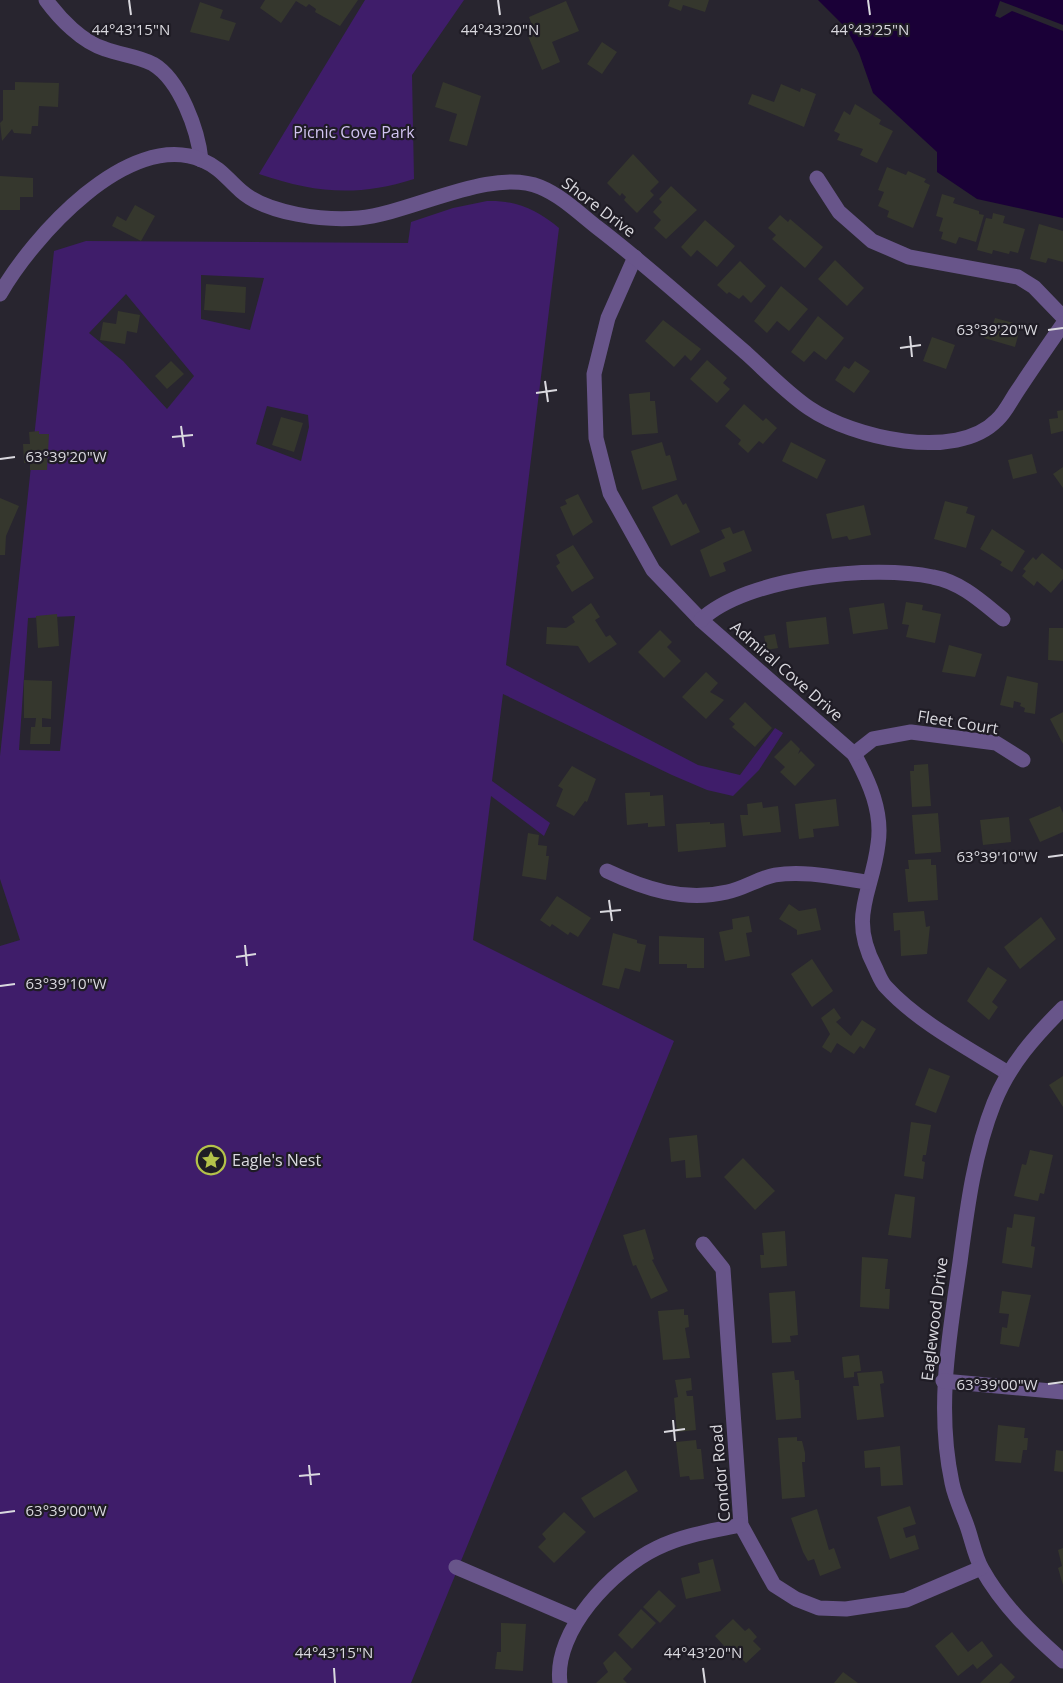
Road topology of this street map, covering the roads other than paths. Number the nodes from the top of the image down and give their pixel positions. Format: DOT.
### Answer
graph roads {
  1 [pos="46,0"];
  2 [pos="201,160"];
  3 [pos="817,178"];
  4 [pos="635,257"];
  5 [pos="0,294"];
  6 [pos="1063,317"];
  7 [pos="1063,324"];
  8 [pos="1003,619"];
  9 [pos="701,620"];
  10 [pos="854,754"];
  11 [pos="1023,760"];
  12 [pos="607,871"];
  13 [pos="867,882"];
  14 [pos="1063,1008"];
  15 [pos="1008,1073"];
  16 [pos="703,1244"];
  17 [pos="943,1382"];
  18 [pos="1063,1392"];
  19 [pos="741,1525"];
  20 [pos="456,1567"];
  21 [pos="981,1568"];
  22 [pos="577,1619"];
  23 [pos="1063,1661"];
  24 [pos="560,1683"];
  1 -- 2 [label="street"];
  2 -- 4 [label="street, Shore Drive"];
  2 -- 5 [label="street, Shore Drive"];
  3 -- 6 [label="street"];
  4 -- 7 [label="street, Shore Drive"];
  4 -- 9 [label="street, Admiral Cove Drive"];
  8 -- 9 [label="street"];
  9 -- 10 [label="street, Admiral Cove Drive"];
  10 -- 11 [label="street, Fleet Court"];
  10 -- 13 [label="street, Admiral Cove Drive"];
  12 -- 13 [label="street"];
  13 -- 15 [label="street, Admiral Cove Drive"];
  14 -- 15 [label="street, Eaglewood Drive"];
  15 -- 17 [label="street, Eaglewood Drive"];
  16 -- 19 [label="street, Condor Road"];
  17 -- 18 [label="street"];
  17 -- 21 [label="street, Eaglewood Drive"];
  19 -- 21 [label="street, Condor Road"];
  19 -- 22 [label="street"];
  20 -- 22 [label="street"];
  21 -- 23 [label="street, Eaglewood Drive"];
  22 -- 24 [label="street"];
}
